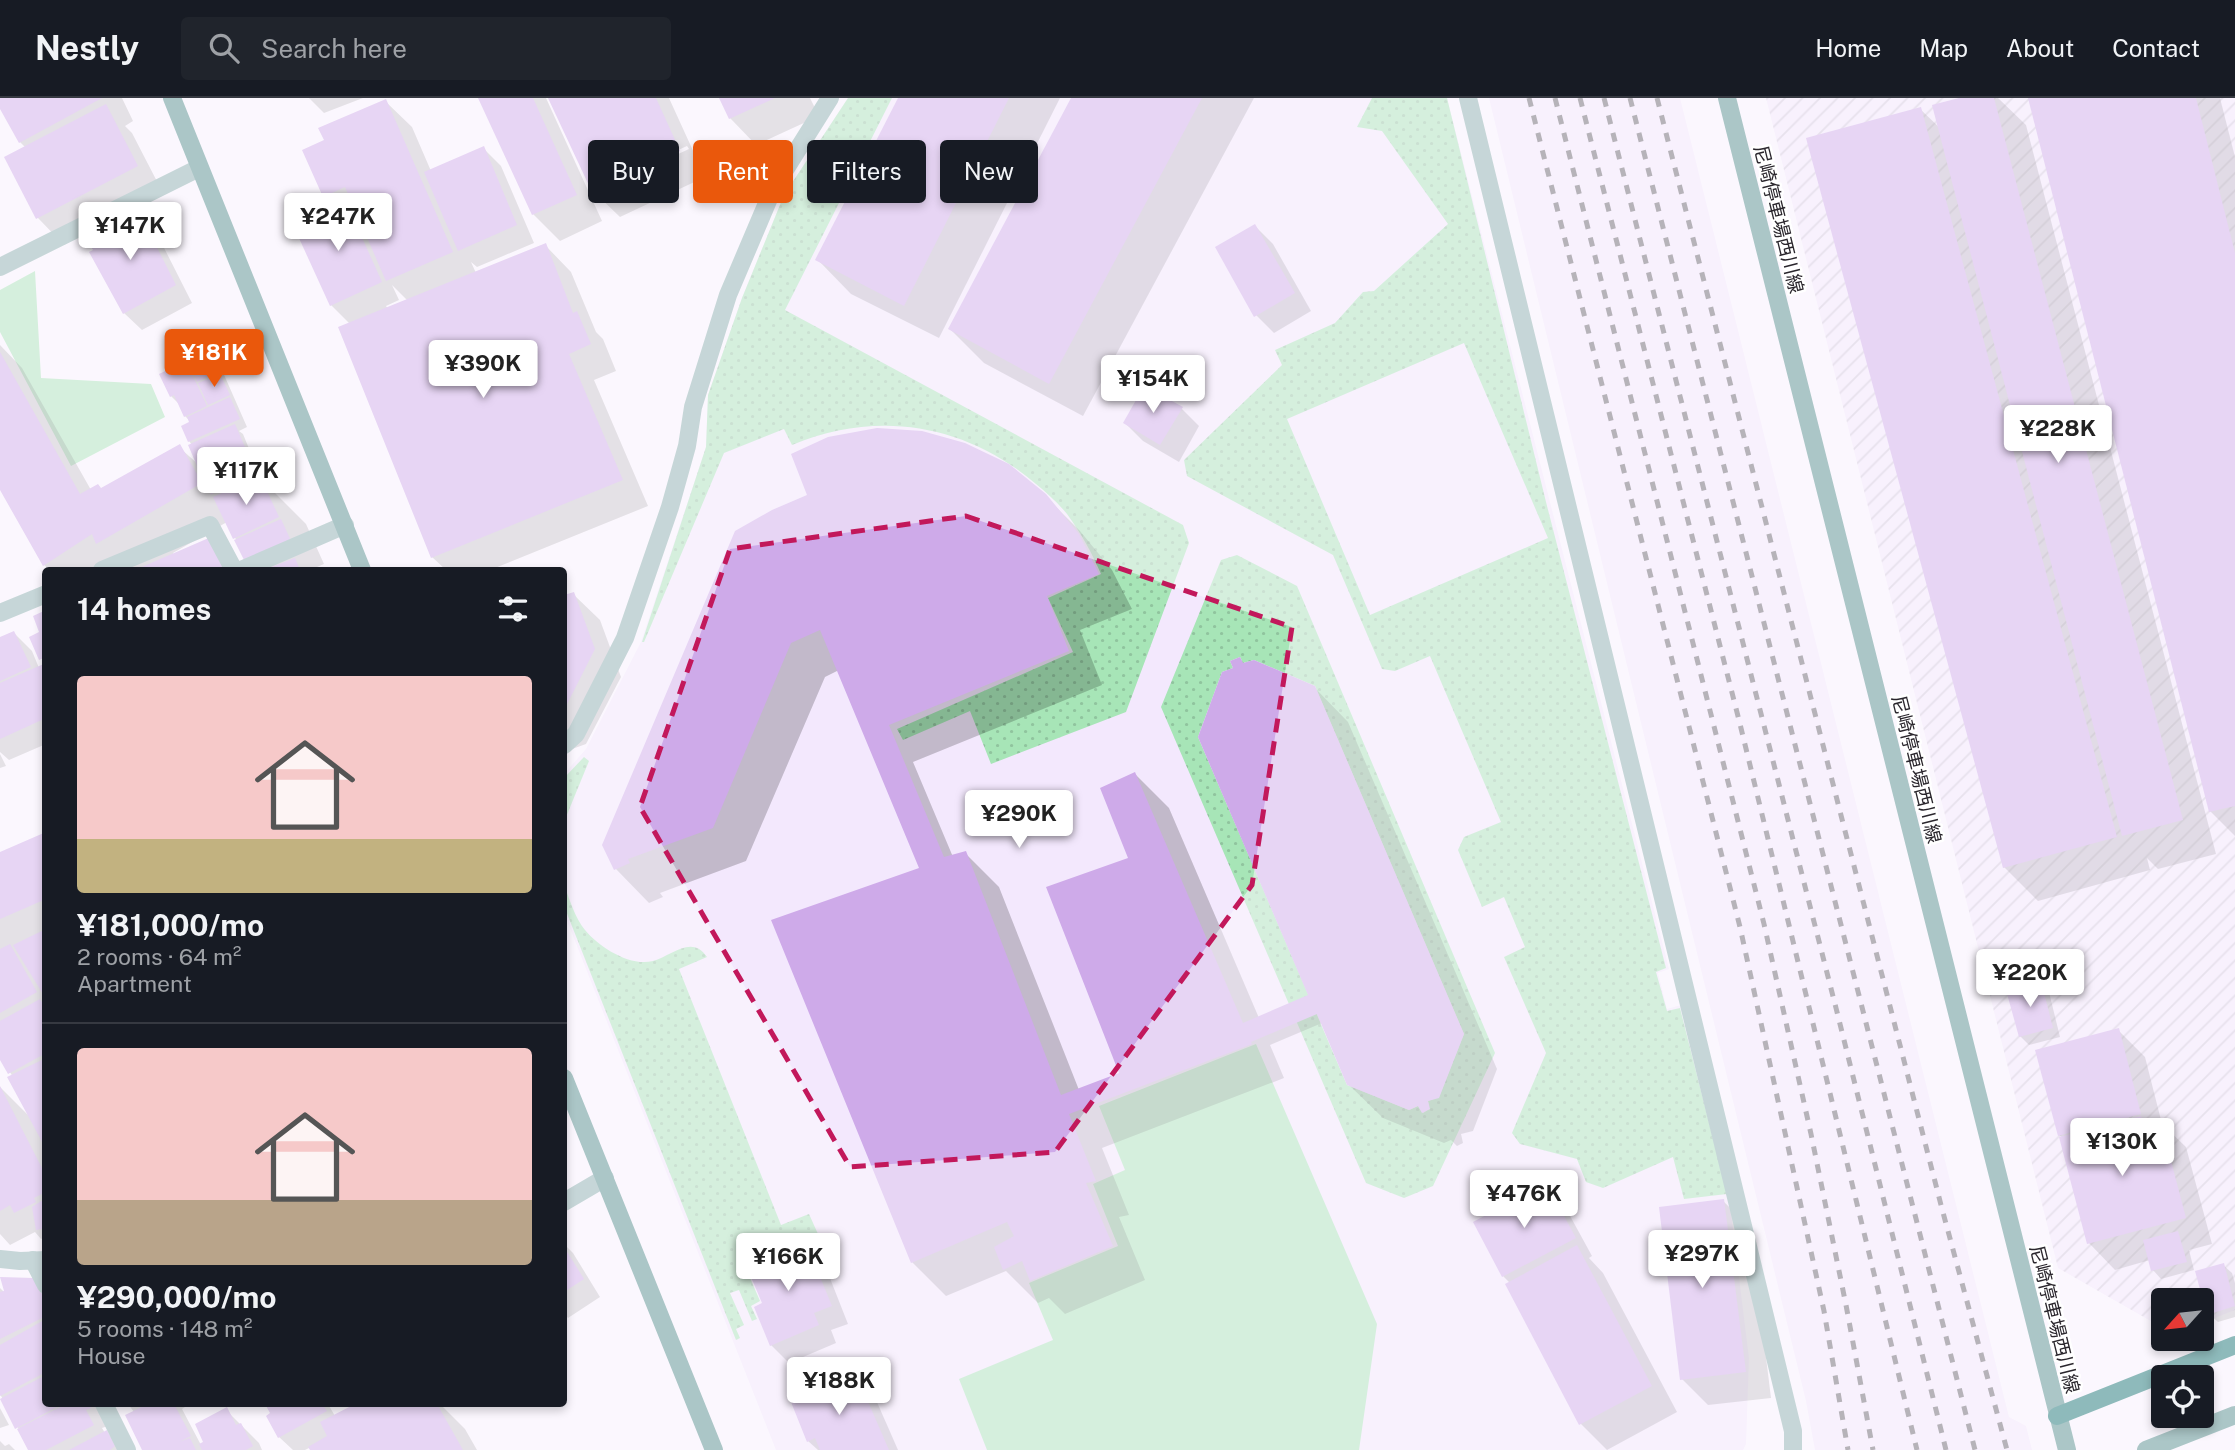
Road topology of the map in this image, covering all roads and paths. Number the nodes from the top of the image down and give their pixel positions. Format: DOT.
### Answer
graph roads {
  1 [pos="172,98"];
  2 [pos="830,98"];
  3 [pos="1468,98"];
  4 [pos="1727,98"];
  5 [pos="199,167"];
  6 [pos="0,267"];
  7 [pos="345,525"];
  8 [pos="109,567"];
  9 [pos="232,567"];
  10 [pos="248,567"];
  11 [pos="361,567"];
  12 [pos="42,596"];
  13 [pos="0,613"];
  14 [pos="567,742"];
  15 [pos="567,1086"];
  16 [pos="604,1178"];
  17 [pos="567,1200"];
  18 [pos="0,1259"];
  19 [pos="39,1260"];
  20 [pos="2235,1345"];
  21 [pos="106,1407"];
  22 [pos="2235,1415"];
  23 [pos="2057,1416"];
  24 [pos="127,1450"];
  25 [pos="714,1450"];
  26 [pos="1793,1450"];
  27 [pos="2067,1450"];
  28 [pos="2146,1450"];
  1 -- 5 [label="main road"];
  2 -- 14 [label="street"];
  3 -- 26 [label="street"];
  4 -- 23 [label="main road, 尼崎停車場西川線"];
  5 -- 6 [label="street"];
  5 -- 7 [label="main road"];
  7 -- 10 [label="street"];
  7 -- 11 [label="main road"];
  8 -- 9 [label="street"];
  12 -- 13 [label="street"];
  15 -- 16 [label="main road"];
  16 -- 17 [label="street"];
  16 -- 25 [label="main road"];
  18 -- 19 [label="street"];
  20 -- 23 [label="main road"];
  21 -- 24 [label="street"];
  22 -- 28 [label="main road"];
  23 -- 27 [label="main road, 尼崎停車場西川線"];
}
